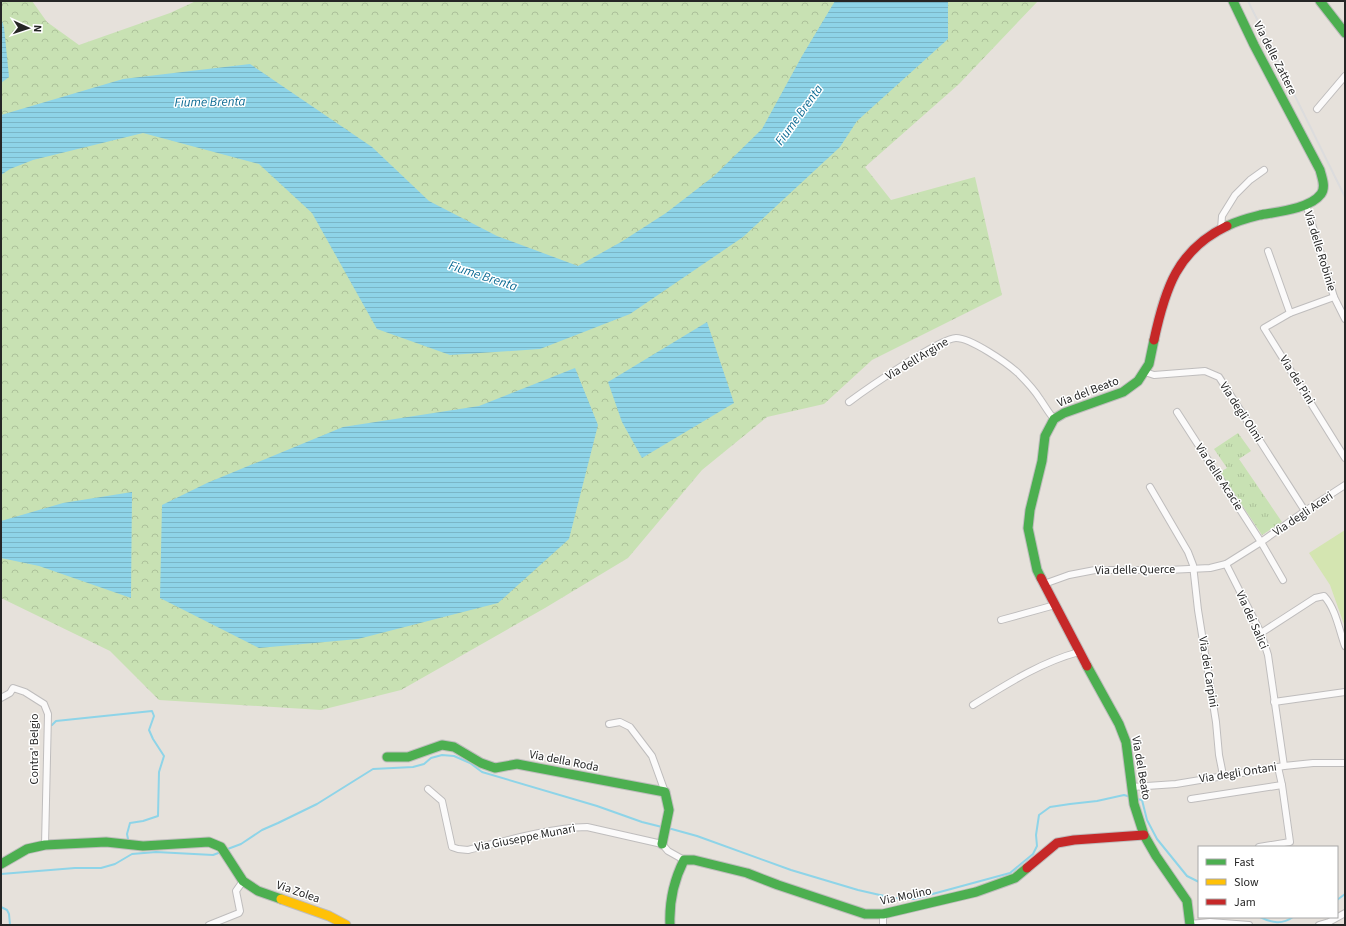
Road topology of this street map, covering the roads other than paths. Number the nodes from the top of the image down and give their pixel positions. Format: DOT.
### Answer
graph roads {
  1 [pos="1233,1"];
  2 [pos="1320,1"];
  3 [pos="1345,33"];
  4 [pos="1345,76"];
  5 [pos="1317,109"];
  6 [pos="1297,125"];
  7 [pos="1264,170"];
  8 [pos="1306,204"];
  9 [pos="1221,229"];
  10 [pos="1268,251"];
  11 [pos="1334,297"];
  12 [pos="1290,313"];
  13 [pos="1345,319"];
  14 [pos="1145,372"];
  15 [pos="849,402"];
  16 [pos="1177,412"];
  17 [pos="1054,419"];
  18 [pos="1345,458"];
  19 [pos="1345,485"];
  20 [pos="1150,488"];
  21 [pos="1305,511"];
  22 [pos="1261,542"];
  23 [pos="1226,564"];
  24 [pos="1194,568"];
  25 [pos="1283,580"];
  26 [pos="1044,584"];
  27 [pos="1055,605"];
  28 [pos="1001,620"];
  29 [pos="1261,633"];
  30 [pos="1345,646"];
  31 [pos="1079,652"];
  32 [pos="1345,692"];
  33 [pos="1,698"];
  34 [pos="1274,702"];
  35 [pos="973,704"];
  36 [pos="609,724"];
  37 [pos="387,757"];
  38 [pos="1345,763"];
  39 [pos="1281,766"];
  40 [pos="1223,775"];
  41 [pos="1282,785"];
  42 [pos="428,788"];
  43 [pos="1132,790"];
  44 [pos="666,792"];
  45 [pos="1191,799"];
  46 [pos="1144,835"];
  47 [pos="662,844"];
  48 [pos="45,845"];
  49 [pos="1265,846"];
  50 [pos="684,860"];
  51 [pos="1,864"];
  52 [pos="243,881"];
  53 [pos="883,914"];
  54 [pos="1336,918"];
  55 [pos="1190,924"];
  56 [pos="209,925"];
  57 [pos="346,925"];
  58 [pos="670,925"];
  59 [pos="884,925"];
  60 [pos="1249,925"];
  61 [pos="1320,925"];
  1 -- 6 [label="street, Via delle Zattere"];
  2 -- 3 [label="street"];
  4 -- 5 [label="street"];
  6 -- 8 [label="street, Via del Beato"];
  7 -- 9 [label="street"];
  8 -- 9 [label="street, Via del Beato"];
  8 -- 11 [label="street, Via delle Robinie"];
  9 -- 14 [label="street, Via del Beato"];
  10 -- 12 [label="street"];
  11 -- 12 [label="street, Via dei Pini"];
  11 -- 13 [label="street, Via delle Robinie"];
  12 -- 18 [label="street, Via dei Pini"];
  14 -- 17 [label="street, Via del Beato"];
  14 -- 21 [label="street, Via degli Olmi"];
  15 -- 17 [label="street, Via dell'Argine"];
  16 -- 22 [label="street, Via delle Acacie"];
  17 -- 26 [label="street, Via del Beato"];
  19 -- 21 [label="street, Via degli Aceri"];
  20 -- 24 [label="street, Via dei Carpini"];
  21 -- 22 [label="street, Via degli Aceri"];
  22 -- 23 [label="street, Via degli Aceri"];
  22 -- 25 [label="street, Via degli Aceri"];
  23 -- 24 [label="street, Via delle Querce"];
  23 -- 29 [label="street, Via dei Salici"];
  24 -- 26 [label="street, Via delle Querce"];
  24 -- 40 [label="street, Via dei Carpini"];
  26 -- 27 [label="street, Via del Beato"];
  27 -- 28 [label="street"];
  27 -- 31 [label="street, Via del Beato"];
  29 -- 30 [label="street"];
  29 -- 34 [label="street, Via dei Salici"];
  31 -- 35 [label="street"];
  31 -- 43 [label="street, Via del Beato"];
  32 -- 34 [label="street"];
  33 -- 48 [label="street, Contra' Belgio"];
  34 -- 39 [label="street, Via dei Salici"];
  36 -- 44 [label="street"];
  37 -- 44 [label="street, Via della Roda"];
  38 -- 39 [label="street, Via degli Ontani"];
  39 -- 40 [label="street, Via degli Ontani"];
  39 -- 41 [label="street, Via dei Salici"];
  40 -- 43 [label="street, Via degli Ontani"];
  41 -- 45 [label="street"];
  41 -- 49 [label="street, Via dei Salici"];
  42 -- 47 [label="street, Via Giuseppe Munari"];
  43 -- 46 [label="street, Via del Beato"];
  44 -- 47 [label="street"];
  46 -- 53 [label="street, Via Molino"];
  46 -- 55 [label="street, Via del Beato"];
  47 -- 50 [label="street"];
  48 -- 51 [label="street"];
  48 -- 52 [label="street, Via Zolea"];
  50 -- 53 [label="street, Via Molino"];
  50 -- 58 [label="street"];
  52 -- 56 [label="street"];
  52 -- 57 [label="street, Via Zolea"];
  53 -- 59 [label="street"];
  54 -- 61 [label="street"];
  55 -- 60 [label="street"];
}
